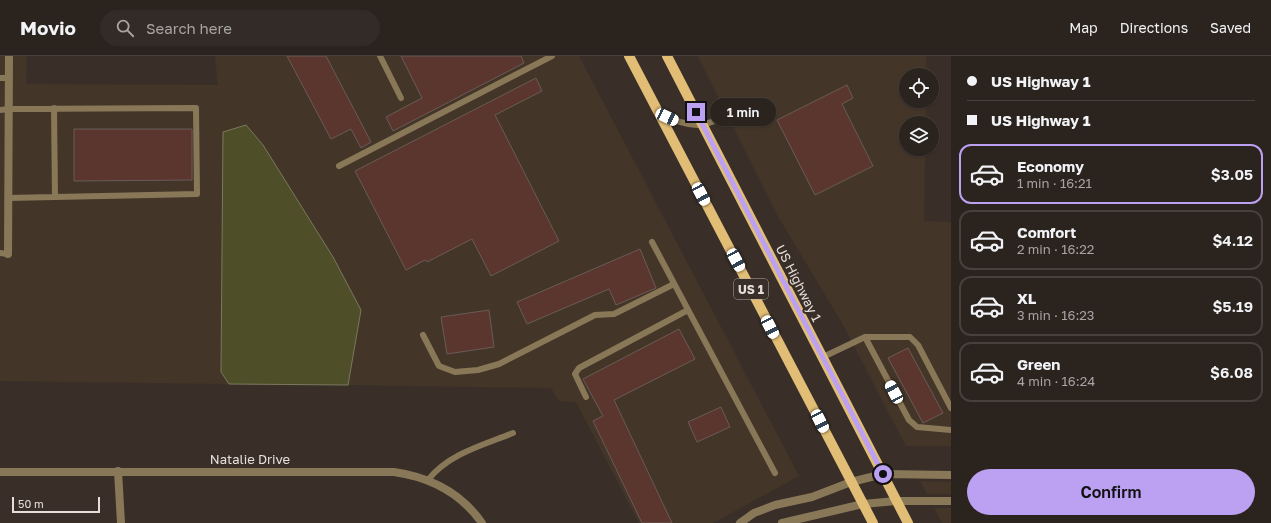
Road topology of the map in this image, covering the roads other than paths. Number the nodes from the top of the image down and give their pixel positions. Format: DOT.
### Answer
graph roads {
  1 [pos="9,56"];
  2 [pos="380,56"];
  3 [pos="552,56"];
  4 [pos="629,56"];
  5 [pos="667,56"];
  6 [pos="0,78"];
  7 [pos="9,78"];
  8 [pos="401,98"];
  9 [pos="746,105"];
  10 [pos="54,108"];
  11 [pos="9,109"];
  12 [pos="0,110"];
  13 [pos="659,114"];
  14 [pos="703,126"];
  15 [pos="339,166"];
  16 [pos="55,197"];
  17 [pos="8,198"];
  18 [pos="652,242"];
  19 [pos="4,254"];
  20 [pos="674,284"];
  21 [pos="688,310"];
  22 [pos="423,335"];
  23 [pos="865,337"];
  24 [pos="823,357"];
  25 [pos="586,397"];
  26 [pos="951,408"];
  27 [pos="951,430"];
  28 [pos="513,433"];
  29 [pos="118,471"];
  30 [pos="0,472"];
  31 [pos="775,473"];
  32 [pos="883,474"];
  33 [pos="951,475"];
  34 [pos="428,480"];
  35 [pos="851,482"];
  36 [pos="896,501"];
  37 [pos="951,501"];
  38 [pos="863,504"];
  39 [pos="121,523"];
  40 [pos="482,523"];
  41 [pos="740,523"];
  42 [pos="782,523"];
  43 [pos="873,523"];
  44 [pos="908,523"];
  1 -- 7 [label="street"];
  2 -- 8 [label="lane"];
  3 -- 15 [label="lane"];
  4 -- 13 [label="main road, US 1"];
  5 -- 14 [label="main road, US Highway 1 / US 1"];
  6 -- 7 [label="lane"];
  7 -- 11 [label="street"];
  9 -- 14 [label="lane"];
  10 -- 11 [label="lane"];
  10 -- 16 [label="lane"];
  10 -- 16 [label="lane"];
  11 -- 12 [label="lane"];
  11 -- 17 [label="street"];
  13 -- 14 [label="lane"];
  13 -- 35 [label="main road, US 1"];
  14 -- 24 [label="main road, US Highway 1 / US 1"];
  16 -- 17 [label="lane"];
  17 -- 19 [label="street"];
  18 -- 20 [label="lane"];
  20 -- 21 [label="lane"];
  20 -- 22 [label="lane"];
  21 -- 25 [label="lane"];
  21 -- 31 [label="lane"];
  23 -- 24 [label="lane"];
  23 -- 26 [label="lane"];
  23 -- 27 [label="lane"];
  24 -- 32 [label="main road, US Highway 1 / US 1"];
  28 -- 34 [label="lane"];
  29 -- 30 [label="street, Natalie Drive"];
  29 -- 34 [label="street, Natalie Drive"];
  29 -- 39 [label="street"];
  32 -- 33 [label="street"];
  32 -- 35 [label="street"];
  32 -- 36 [label="main road, US Highway 1 / US 1"];
  34 -- 40 [label="street, Natalie Drive"];
  35 -- 38 [label="main road, US 1"];
  35 -- 41 [label="street"];
  36 -- 37 [label="street"];
  36 -- 38 [label="street"];
  36 -- 44 [label="main road, US Highway 1 / US 1"];
  38 -- 42 [label="street"];
  38 -- 43 [label="main road, US 1"];
}
